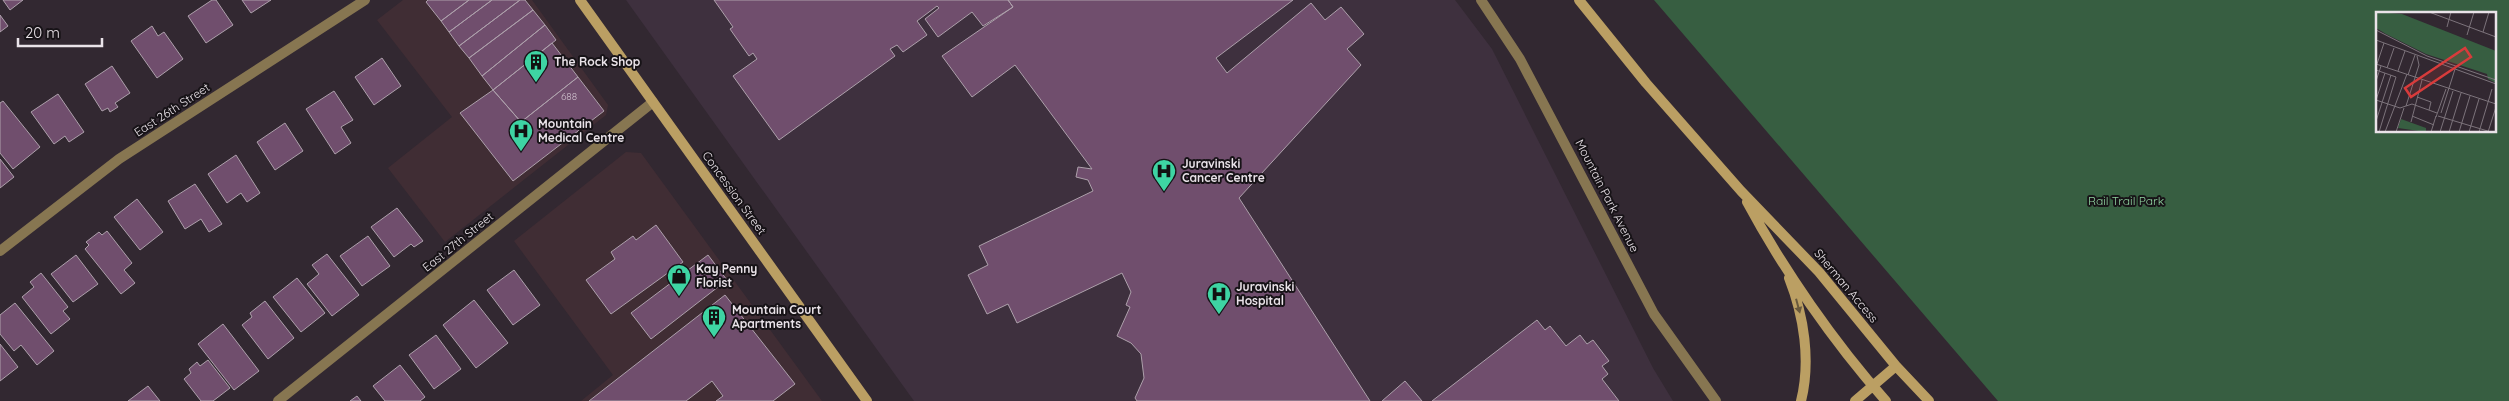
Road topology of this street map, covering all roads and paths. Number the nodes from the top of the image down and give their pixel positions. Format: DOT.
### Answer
graph roads {
  1 [pos="365,0"];
  2 [pos="580,0"];
  3 [pos="1481,0"];
  4 [pos="1579,0"];
  5 [pos="653,102"];
  6 [pos="1741,190"];
  7 [pos="0,251"];
  8 [pos="1783,260"];
  9 [pos="1896,366"];
  10 [pos="1872,386"];
  11 [pos="278,401"];
  12 [pos="867,401"];
  13 [pos="1716,401"];
  14 [pos="1801,401"];
  15 [pos="1855,401"];
  16 [pos="1886,401"];
  17 [pos="1928,401"];
  1 -- 7 [label="street, East 26th Street"];
  2 -- 5 [label="main road, Concession Street"];
  3 -- 13 [label="street, Mountain Park Avenue"];
  4 -- 6 [label="main road, Sherman Access"];
  5 -- 11 [label="street, East 27th Street"];
  5 -- 12 [label="main road, Concession Street"];
  6 -- 8 [label="main road, Sherman Access"];
  6 -- 9 [label="main road, Sherman Access"];
  8 -- 10 [label="main road, Sherman Access"];
  8 -- 14 [label="main road, one-way"];
  9 -- 10 [label="main road"];
  9 -- 17 [label="main road, Sherman Access"];
  10 -- 15 [label="main road"];
  10 -- 16 [label="main road, Sherman Access"];
}
